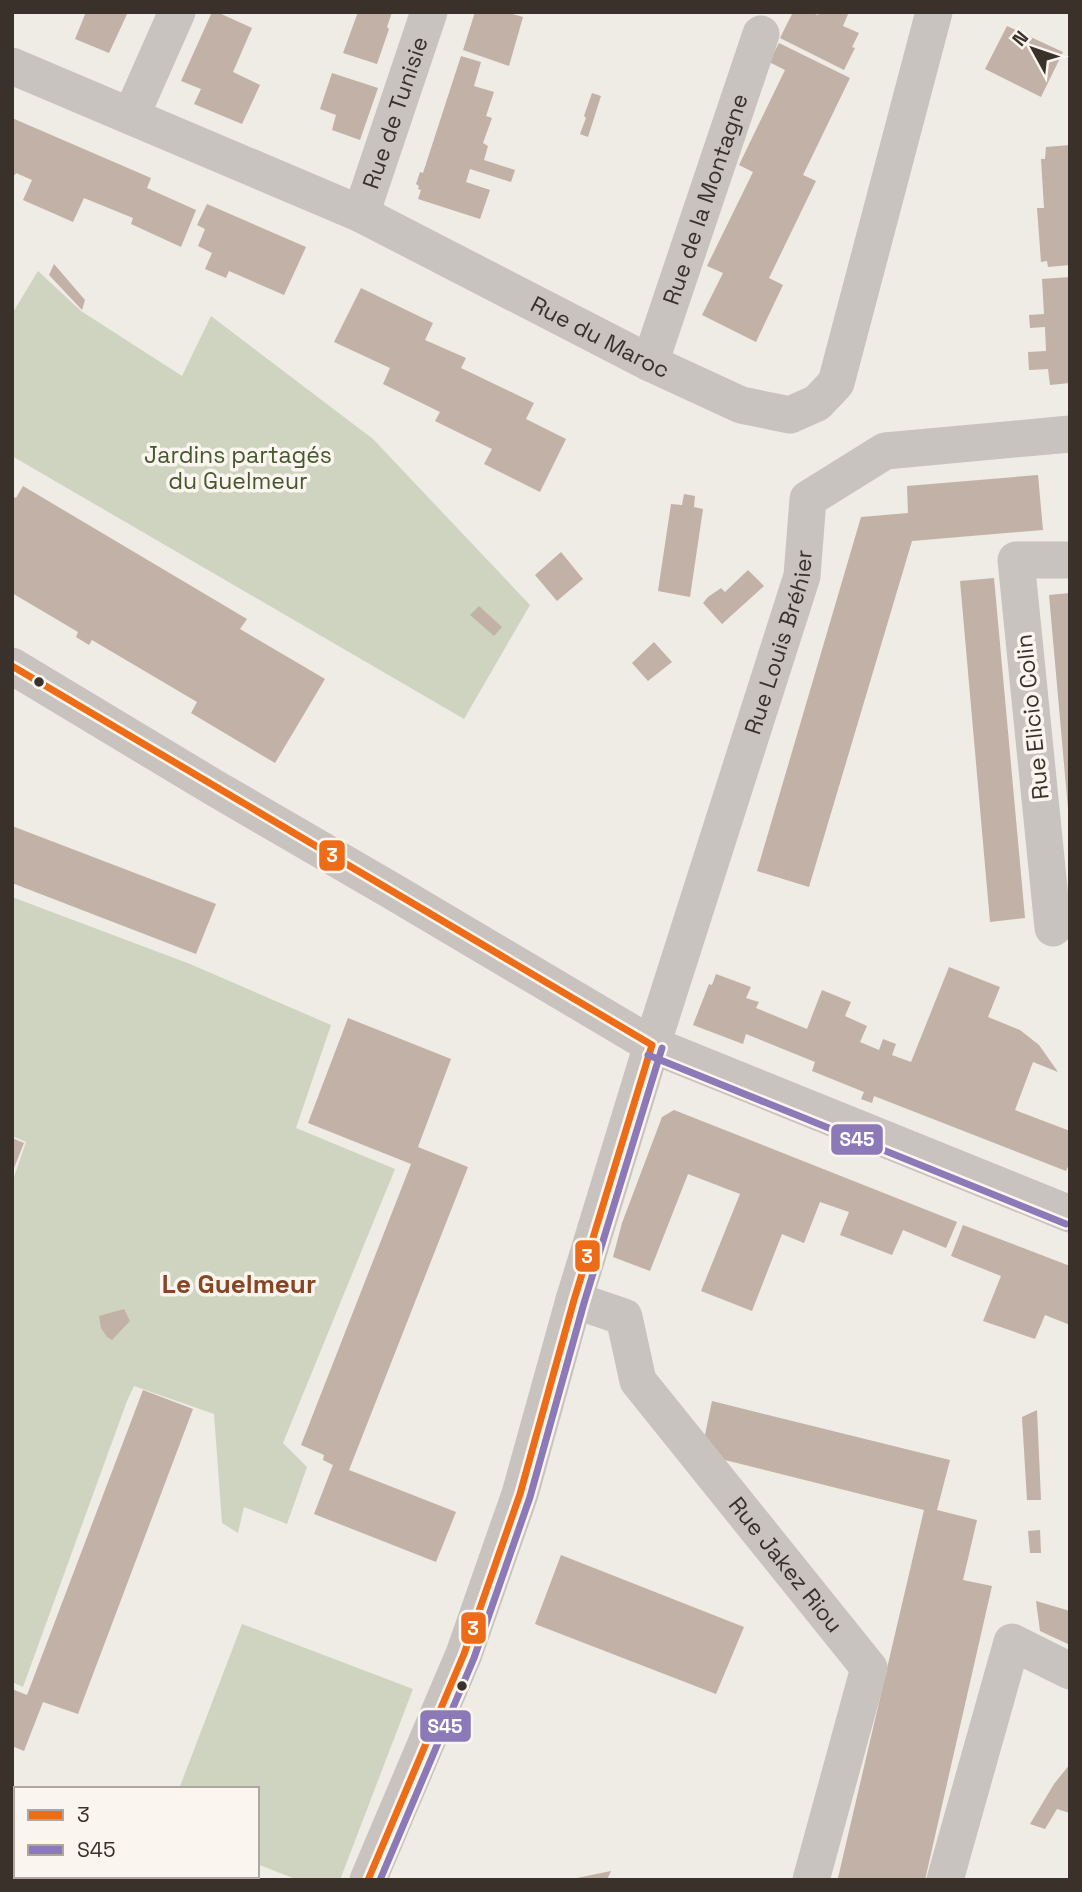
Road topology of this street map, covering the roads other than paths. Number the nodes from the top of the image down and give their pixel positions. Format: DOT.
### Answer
graph roads {
  1 [pos="177,12"];
  2 [pos="429,12"];
  3 [pos="934,12"];
  4 [pos="761,34"];
  5 [pos="12,66"];
  6 [pos="131,116"];
  7 [pos="361,214"];
  8 [pos="650,363"];
  9 [pos="1070,434"];
  10 [pos="1070,560"];
  11 [pos="12,666"];
  12 [pos="1053,928"];
  13 [pos="652,1045"];
  14 [pos="1070,1214"];
  15 [pos="574,1300"];
  16 [pos="1070,1671"];
  17 [pos="368,1880"];
  18 [pos="811,1880"];
  19 [pos="945,1880"];
  1 -- 6 [label="street"];
  2 -- 7 [label="street, Rue de Tunisie"];
  3 -- 8 [label="street, Rue du Maroc"];
  4 -- 8 [label="street, Rue de la Montagne"];
  5 -- 6 [label="street, Rue du Maroc"];
  6 -- 7 [label="street, Rue du Maroc"];
  7 -- 8 [label="street, Rue du Maroc"];
  9 -- 13 [label="street, Rue Louis Bréhier"];
  10 -- 12 [label="street, Rue Elicio Colin"];
  11 -- 13 [label="street"];
  13 -- 14 [label="street"];
  13 -- 15 [label="street, Rue Louis Bréhier"];
  15 -- 17 [label="street, Rue Louis Bréhier"];
  15 -- 18 [label="street, Rue Jakez Riou"];
  16 -- 19 [label="street"];
}
